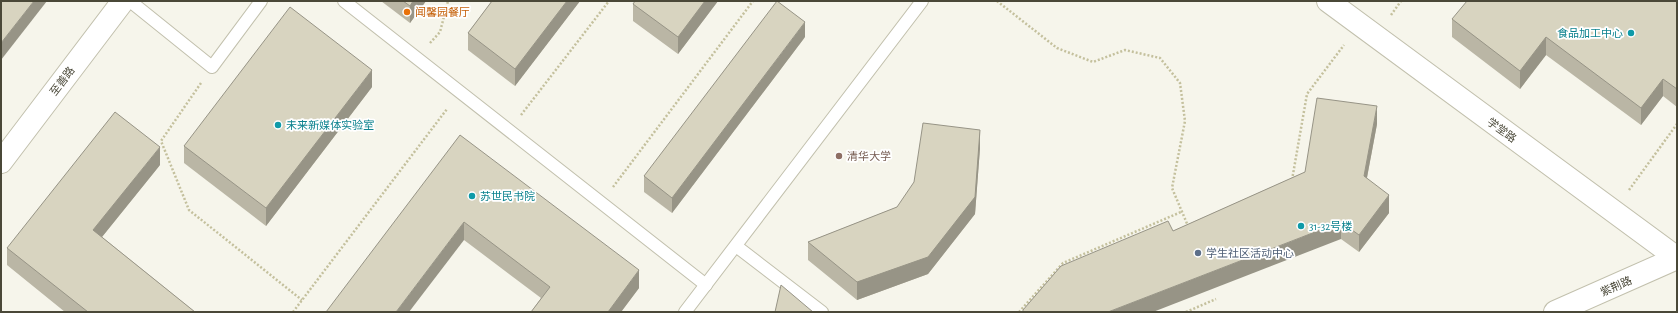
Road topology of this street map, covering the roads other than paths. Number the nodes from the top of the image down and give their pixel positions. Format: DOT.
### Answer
graph roads {
  1 [pos="123,1"];
  2 [pos="130,1"];
  3 [pos="261,1"];
  4 [pos="344,1"];
  5 [pos="922,1"];
  6 [pos="1328,1"];
  7 [pos="1,162"];
  8 [pos="736,246"];
  9 [pos="1677,258"];
  10 [pos="706,285"];
  11 [pos="685,312"];
  12 [pos="822,312"];
  13 [pos="1555,312"];
  1 -- 7 [label="street, 至善路"];
  2 -- 3 [label="lane"];
  4 -- 10 [label="lane"];
  5 -- 8 [label="lane"];
  6 -- 9 [label="street, 学堂路"];
  8 -- 10 [label="lane"];
  8 -- 12 [label="lane"];
  9 -- 13 [label="street, 紫荆路"];
  10 -- 11 [label="lane"];
}
